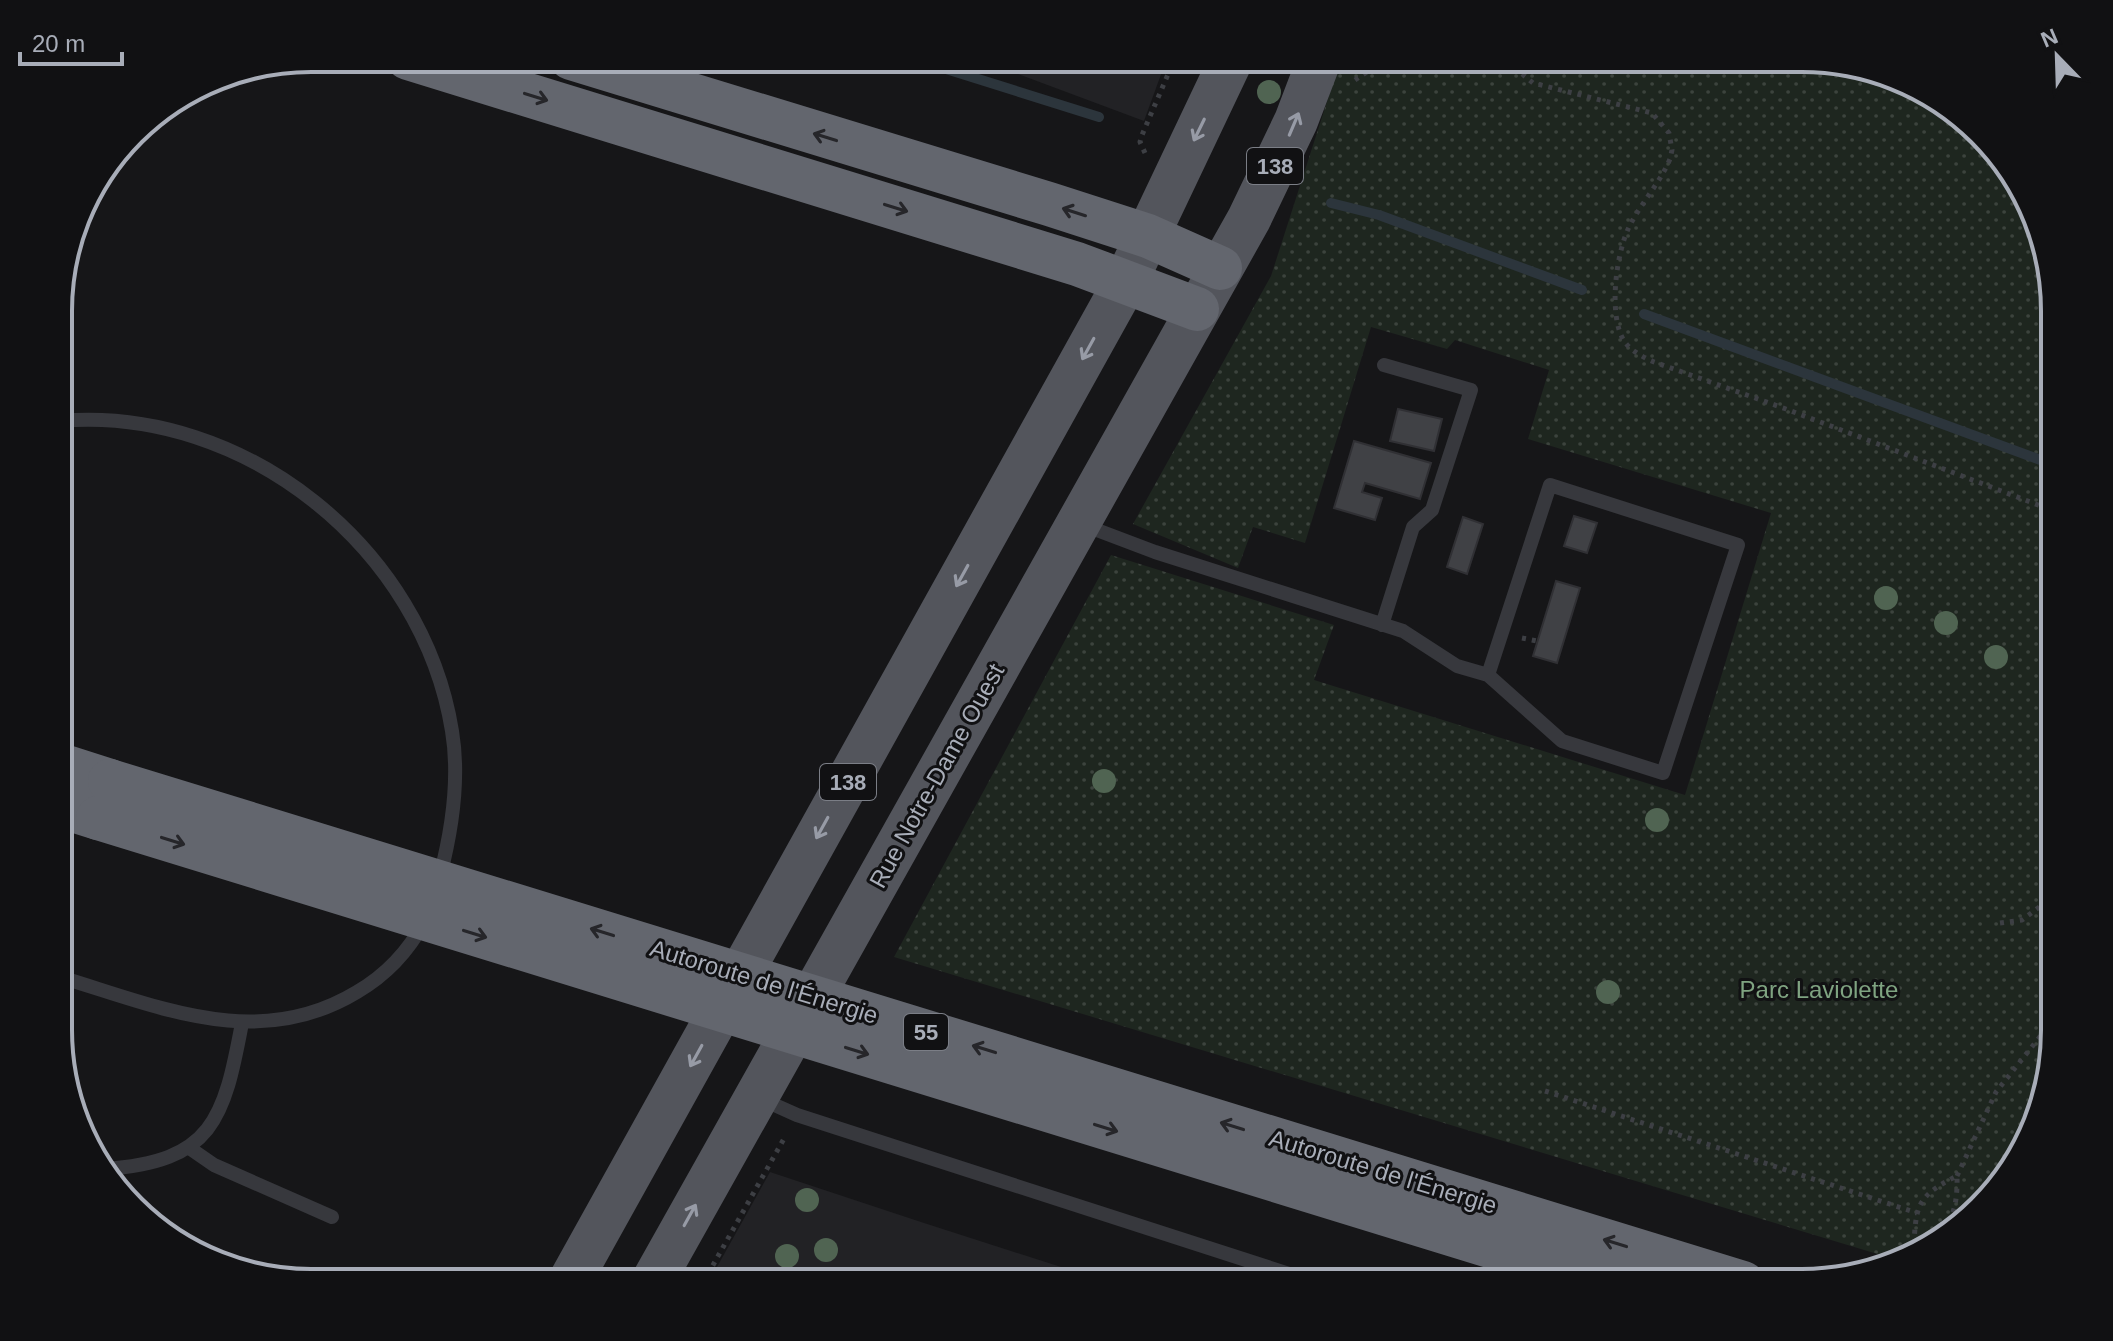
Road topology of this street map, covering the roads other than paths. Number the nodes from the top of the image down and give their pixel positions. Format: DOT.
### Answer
graph roads {
  1 [pos="453,72"];
  2 [pos="616,72"];
  3 [pos="1225,72"];
  4 [pos="1334,72"];
  5 [pos="1148,236"];
  6 [pos="1220,268"];
  7 [pos="1126,281"];
  8 [pos="1197,309"];
  9 [pos="1384,365"];
  10 [pos="72,420"];
  11 [pos="1077,522"];
  12 [pos="1382,625"];
  13 [pos="1488,675"];
  14 [pos="72,780"];
  15 [pos="90,802"];
  16 [pos="72,980"];
  17 [pos="242,1023"];
  18 [pos="757,1097"];
  19 [pos="188,1147"];
  20 [pos="116,1167"];
  21 [pos="332,1217"];
  22 [pos="1272,1268"];
  23 [pos="1563,1268"];
  24 [pos="1692,1268"];
  25 [pos="577,1269"];
  26 [pos="660,1269"];
  1 -- 7 [label="highway, one-way"];
  5 -- 2 [label="highway, one-way"];
  3 -- 5 [label="main road, 138, one-way"];
  6 -- 4 [label="main road, 138, one-way"];
  5 -- 6 [label="highway"];
  5 -- 7 [label="main road, 138"];
  6 -- 8 [label="main road, Rue Notre-Dame Ouest / 138"];
  7 -- 8 [label="highway"];
  7 -- 25 [label="main road, 138, one-way"];
  8 -- 11 [label="main road, Rue Notre-Dame Ouest / 138"];
  9 -- 12 [label="lane"];
  10 -- 17 [label="lane"];
  11 -- 12 [label="lane"];
  11 -- 18 [label="main road, Rue Notre-Dame Ouest / 138"];
  12 -- 13 [label="lane"];
  13 -- 13 [label="lane"];
  14 -- 15 [label="highway, Autoroute de l'Énergie / 55"];
  15 -- 23 [label="highway, Autoroute de l'Énergie / 55, one-way, bridge"];
  24 -- 15 [label="highway, Autoroute de l'Énergie / 55, one-way, bridge"];
  16 -- 17 [label="lane"];
  17 -- 19 [label="lane"];
  18 -- 22 [label="lane"];
  26 -- 18 [label="main road, Rue Notre-Dame Ouest / 138, one-way"];
  19 -- 20 [label="lane"];
  19 -- 21 [label="lane"];
}
